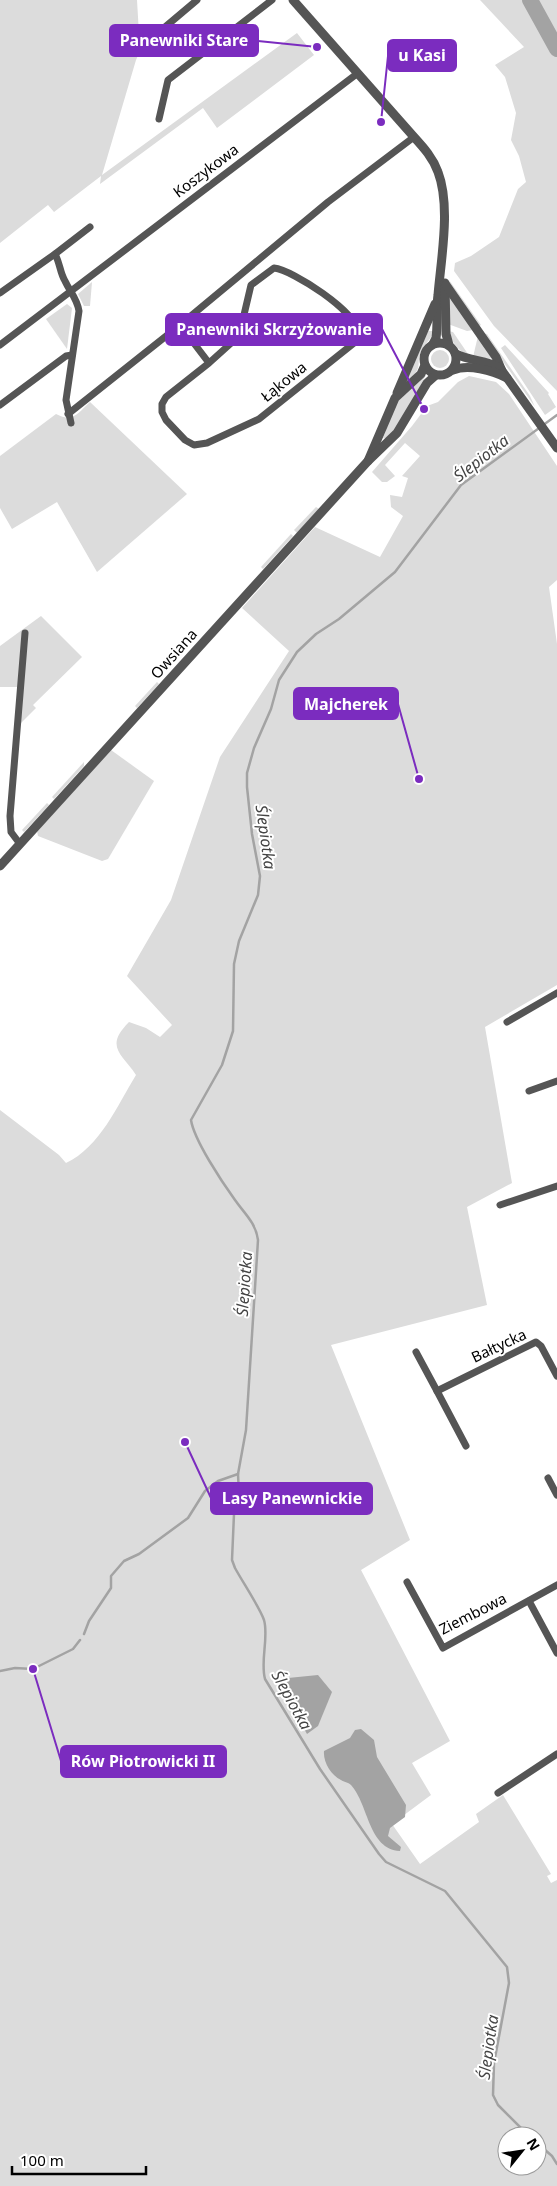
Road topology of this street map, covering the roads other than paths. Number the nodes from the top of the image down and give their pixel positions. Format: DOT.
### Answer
graph roads {
  1 [pos="197,0"];
  2 [pos="272,0"];
  3 [pos="293,0"];
  4 [pos="135,43"];
  5 [pos="358,73"];
  6 [pos="159,119"];
  7 [pos="414,137"];
  8 [pos="90,227"];
  9 [pos="55,254"];
  10 [pos="442,268"];
  11 [pos="446,285"];
  12 [pos="71,292"];
  13 [pos="0,293"];
  14 [pos="438,296"];
  15 [pos="180,325"];
  16 [pos="433,344"];
  17 [pos="0,345"];
  18 [pos="449,345"];
  19 [pos="456,354"];
  20 [pos="72,355"];
  21 [pos="209,362"];
  22 [pos="425,364"];
  23 [pos="453,370"];
  24 [pos="505,374"];
  25 [pos="436,375"];
  26 [pos="395,398"];
  27 [pos="0,405"];
  28 [pos="68,414"];
  29 [pos="71,423"];
  30 [pos="379,434"];
  31 [pos="389,443"];
  32 [pos="557,448"];
  33 [pos="368,461"];
  34 [pos="25,633"];
  35 [pos="20,844"];
  36 [pos="0,866"];
  37 [pos="557,993"];
  38 [pos="507,1022"];
  39 [pos="557,1081"];
  40 [pos="529,1091"];
  41 [pos="557,1186"];
  42 [pos="500,1205"];
  43 [pos="416,1352"];
  44 [pos="557,1376"];
  45 [pos="437,1391"];
  46 [pos="466,1446"];
  47 [pos="548,1478"];
  48 [pos="557,1495"];
  49 [pos="407,1582"];
  50 [pos="557,1585"];
  51 [pos="529,1601"];
  52 [pos="557,1653"];
  53 [pos="557,1754"];
  54 [pos="498,1793"];
  1 -- 4 [label="street"];
  2 -- 6 [label="street"];
  3 -- 5 [label="street"];
  5 -- 7 [label="street"];
  5 -- 12 [label="street, Koszykowa"];
  7 -- 10 [label="street"];
  7 -- 15 [label="street"];
  8 -- 9 [label="street"];
  9 -- 12 [label="street"];
  9 -- 13 [label="street"];
  10 -- 11 [label="street"];
  10 -- 14 [label="street"];
  11 -- 18 [label="street"];
  11 -- 24 [label="street"];
  12 -- 17 [label="street, Koszykowa"];
  12 -- 20 [label="street"];
  14 -- 16 [label="street"];
  14 -- 26 [label="street"];
  15 -- 21 [label="street"];
  15 -- 28 [label="street"];
  16 -- 18 [label="street"];
  16 -- 22 [label="street"];
  18 -- 19 [label="street"];
  19 -- 23 [label="street"];
  19 -- 24 [label="street"];
  20 -- 27 [label="street"];
  20 -- 28 [label="street"];
  21 -- 21 [label="street, Łąkowa"];
  22 -- 25 [label="street"];
  22 -- 26 [label="street, Owsiana"];
  23 -- 24 [label="street"];
  23 -- 25 [label="street"];
  24 -- 32 [label="street"];
  25 -- 31 [label="street, Owsiana"];
  26 -- 30 [label="street, Owsiana"];
  28 -- 29 [label="street"];
  30 -- 31 [label="street"];
  30 -- 33 [label="street, Owsiana"];
  31 -- 33 [label="street, Owsiana"];
  33 -- 35 [label="street, Owsiana"];
  34 -- 35 [label="street"];
  35 -- 36 [label="street, Owsiana"];
  37 -- 38 [label="street"];
  39 -- 40 [label="street"];
  41 -- 42 [label="street"];
  43 -- 45 [label="street"];
  44 -- 45 [label="street, Bałtycka"];
  45 -- 46 [label="street"];
  47 -- 48 [label="street"];
  49 -- 51 [label="street, Ziembowa"];
  50 -- 51 [label="street, Ziembowa"];
  51 -- 52 [label="street, Ziembowa"];
  53 -- 54 [label="street"];
}
